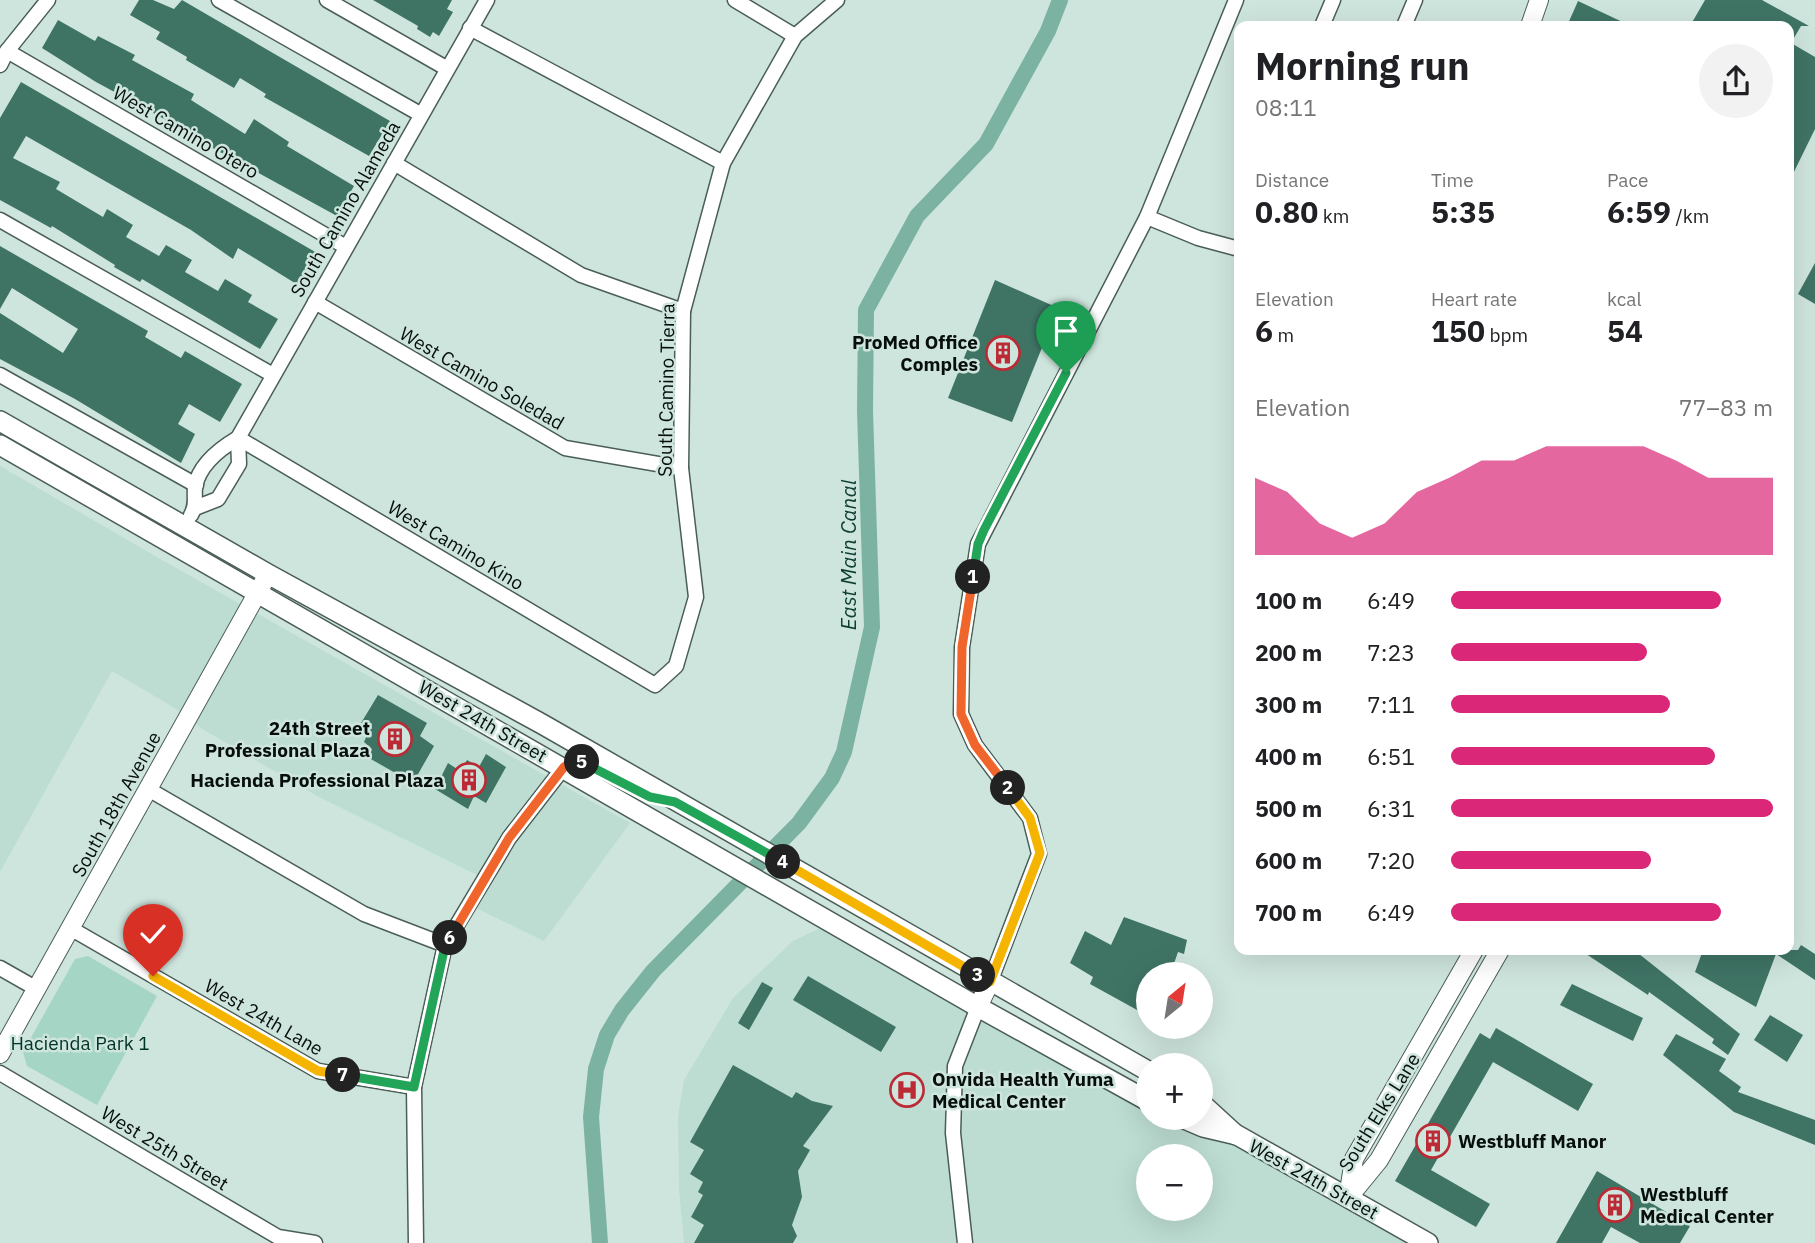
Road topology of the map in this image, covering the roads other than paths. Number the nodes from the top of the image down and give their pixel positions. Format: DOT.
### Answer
graph roads {
  1 [pos="48,0"];
  2 [pos="219,0"];
  3 [pos="327,0"];
  4 [pos="486,0"];
  5 [pos="735,0"];
  6 [pos="837,0"];
  7 [pos="1236,0"];
  8 [pos="1333,0"];
  9 [pos="1415,0"];
  10 [pos="1539,0"];
  11 [pos="1324,21"];
  12 [pos="1407,21"];
  13 [pos="1532,21"];
  14 [pos="470,28"];
  15 [pos="795,36"];
  16 [pos="8,51"];
  17 [pos="0,65"];
  18 [pos="446,68"];
  19 [pos="421,114"];
  20 [pos="394,163"];
  21 [pos="723,163"];
  22 [pos="1146,217"];
  23 [pos="0,220"];
  24 [pos="346,247"];
  25 [pos="1234,247"];
  26 [pos="314,302"];
  27 [pos="683,311"];
  28 [pos="0,374"];
  29 [pos="273,374"];
  30 [pos="0,421"];
  31 [pos="238,438"];
  32 [pos="0,444"];
  33 [pos="681,468"];
  34 [pos="195,485"];
  35 [pos="190,516"];
  36 [pos="174,544"];
  37 [pos="268,574"];
  38 [pos="259,592"];
  39 [pos="655,685"];
  40 [pos="564,767"];
  41 [pos="148,789"];
  42 [pos="675,802"];
  43 [pos="71,928"];
  44 [pos="445,946"];
  45 [pos="1471,955"];
  46 [pos="1497,955"];
  47 [pos="0,968"];
  48 [pos="990,982"];
  49 [pos="37,989"];
  50 [pos="978,1007"];
  51 [pos="0,1055"];
  52 [pos="1136,1064"];
  53 [pos="0,1073"];
  54 [pos="414,1087"];
  55 [pos="1136,1094"];
  56 [pos="1213,1114"];
  57 [pos="1213,1130"];
  58 [pos="1237,1135"];
  59 [pos="1348,1198"];
  60 [pos="315,1243"];
  61 [pos="416,1243"];
  62 [pos="965,1243"];
  63 [pos="1428,1243"];
  1 -- 16 [label="street"];
  2 -- 19 [label="street"];
  3 -- 18 [label="street"];
  4 -- 14 [label="street, South Camino Alameda"];
  5 -- 15 [label="street"];
  6 -- 15 [label="street, South Camino Tierra"];
  7 -- 22 [label="street"];
  8 -- 11 [label="street"];
  9 -- 12 [label="street"];
  10 -- 13 [label="street"];
  14 -- 18 [label="street, South Camino Alameda"];
  14 -- 21 [label="street"];
  15 -- 21 [label="street, South Camino Tierra"];
  16 -- 17 [label="street"];
  16 -- 24 [label="street, West Camino Otero"];
  18 -- 19 [label="street, South Camino Alameda"];
  19 -- 20 [label="street, South Camino Alameda"];
  20 -- 24 [label="street, South Camino Alameda"];
  20 -- 27 [label="street"];
  21 -- 27 [label="street, South Camino Tierra"];
  22 -- 25 [label="street"];
  22 -- 48 [label="street"];
  23 -- 29 [label="street"];
  24 -- 26 [label="street, South Camino Alameda"];
  26 -- 29 [label="street, South Camino Alameda"];
  26 -- 33 [label="street, West Camino Soledad"];
  27 -- 33 [label="street, South Camino Tierra"];
  28 -- 34 [label="street"];
  29 -- 31 [label="street, South Camino Alameda"];
  30 -- 35 [label="main road, West 24th Street"];
  31 -- 34 [label="street, South Camino Alameda"];
  31 -- 35 [label="street, South Camino Alameda"];
  31 -- 39 [label="street, West Camino Kino"];
  32 -- 36 [label="main road, West 24th Street"];
  33 -- 39 [label="street, South Camino Tierra"];
  34 -- 35 [label="street"];
  35 -- 36 [label="street, South Camino Alameda"];
  35 -- 37 [label="main road, West 24th Street"];
  36 -- 38 [label="main road, West 24th Street"];
  37 -- 38 [label="street, South 18th Avenue"];
  37 -- 42 [label="main road, West 24th Street"];
  38 -- 40 [label="main road, West 24th Street"];
  38 -- 41 [label="street, South 18th Avenue"];
  40 -- 42 [label="main road"];
  40 -- 44 [label="street"];
  40 -- 50 [label="main road, West 24th Street"];
  41 -- 43 [label="street, South 18th Avenue"];
  41 -- 44 [label="street"];
  42 -- 48 [label="main road, West 24th Street"];
  43 -- 49 [label="street, South 18th Avenue"];
  43 -- 54 [label="street, West 24th Lane"];
  44 -- 54 [label="street"];
  45 -- 59 [label="street, South Elks Lane"];
  46 -- 59 [label="street, South Elks Lane"];
  47 -- 49 [label="street"];
  48 -- 50 [label="street"];
  48 -- 52 [label="main road, West 24th Street"];
  49 -- 51 [label="street, South 18th Avenue"];
  50 -- 55 [label="main road, West 24th Street"];
  50 -- 62 [label="street"];
  53 -- 60 [label="street, West 25th Street"];
  54 -- 61 [label="street"];
  56 -- 58 [label="main road, West 24th Street"];
  57 -- 58 [label="main road, West 24th Street"];
  58 -- 59 [label="main road, West 24th Street"];
  59 -- 63 [label="main road, West 24th Street"];
}
